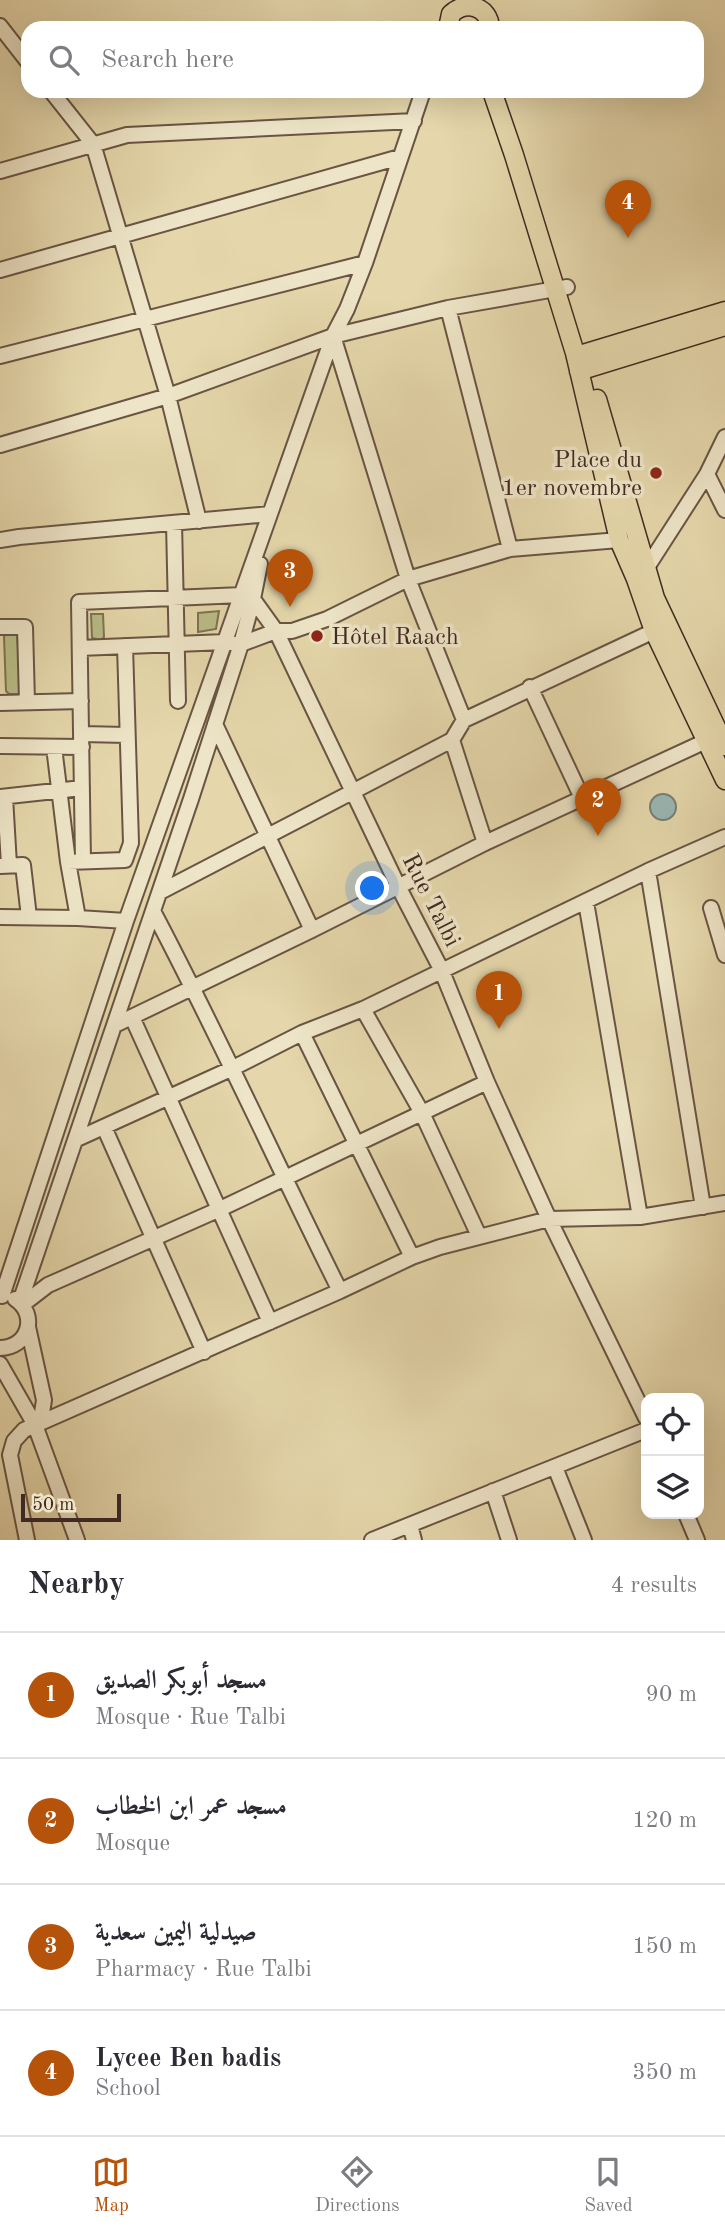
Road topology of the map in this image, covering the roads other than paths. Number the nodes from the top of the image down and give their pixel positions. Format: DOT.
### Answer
graph roads {
  1 [pos="476,3"];
  2 [pos="450,14"];
  3 [pos="488,21"];
  4 [pos="0,26"];
  5 [pos="21,53"];
  6 [pos="57,98"];
  7 [pos="421,98"];
  8 [pos="494,98"];
  9 [pos="507,98"];
  10 [pos="414,121"];
  11 [pos="93,144"];
  12 [pos="400,158"];
  13 [pos="0,171"];
  14 [pos="120,237"];
  15 [pos="365,263"];
  16 [pos="0,270"];
  17 [pos="561,289"];
  18 [pos="448,308"];
  19 [pos="725,311"];
  20 [pos="145,319"];
  21 [pos="725,326"];
  22 [pos="333,336"];
  23 [pos="0,356"];
  24 [pos="582,362"];
  25 [pos="169,396"];
  26 [pos="725,437"];
  27 [pos="0,445"];
  28 [pos="707,474"];
  29 [pos="725,510"];
  30 [pos="270,514"];
  31 [pos="199,521"];
  32 [pos="174,523"];
  33 [pos="0,540"];
  34 [pos="619,540"];
  35 [pos="510,549"];
  36 [pos="646,569"];
  37 [pos="408,579"];
  38 [pos="248,597"];
  39 [pos="176,598"];
  40 [pos="0,627"];
  41 [pos="276,631"];
  42 [pos="654,631"];
  43 [pos="225,642"];
  44 [pos="177,643"];
  45 [pos="241,643"];
  46 [pos="125,646"];
  47 [pos="80,648"];
  48 [pos="530,688"];
  49 [pos="81,701"];
  50 [pos="178,701"];
  51 [pos="27,702"];
  52 [pos="0,703"];
  53 [pos="464,720"];
  54 [pos="215,724"];
  55 [pos="127,734"];
  56 [pos="452,740"];
  57 [pos="82,741"];
  58 [pos="706,741"];
  59 [pos="0,746"];
  60 [pos="725,746"];
  61 [pos="54,747"];
  62 [pos="725,780"];
  63 [pos="82,788"];
  64 [pos="353,790"];
  65 [pos="59,792"];
  66 [pos="3,797"];
  67 [pos="582,797"];
  68 [pos="268,835"];
  69 [pos="725,837"];
  70 [pos="485,843"];
  71 [pos="83,861"];
  72 [pos="68,862"];
  73 [pos="4,866"];
  74 [pos="649,871"];
  75 [pos="398,886"];
  76 [pos="160,892"];
  77 [pos="586,902"];
  78 [pos="711,908"];
  79 [pos="153,911"];
  80 [pos="0,917"];
  81 [pos="29,917"];
  82 [pos="78,918"];
  83 [pos="126,921"];
  84 [pos="312,930"];
  85 [pos="725,955"];
  86 [pos="441,969"];
  87 [pos="193,987"];
  88 [pos="363,1009"];
  89 [pos="132,1017"];
  90 [pos="115,1025"];
  91 [pos="302,1033"];
  92 [pos="233,1068"];
  93 [pos="487,1082"];
  94 [pos="169,1097"];
  95 [pos="422,1112"];
  96 [pos="104,1127"];
  97 [pos="77,1139"];
  98 [pos="355,1144"];
  99 [pos="284,1179"];
  100 [pos="725,1203"];
  101 [pos="703,1207"];
  102 [pos="220,1209"];
  103 [pos="640,1217"];
  104 [pos="549,1219"];
  105 [pos="480,1236"];
  106 [pos="152,1240"];
  107 [pos="412,1257"];
  108 [pos="29,1273"];
  109 [pos="48,1285"];
  110 [pos="340,1291"];
  111 [pos="1,1296"];
  112 [pos="21,1304"];
  113 [pos="270,1322"];
  114 [pos="28,1327"];
  115 [pos="0,1348"];
  116 [pos="204,1352"];
  117 [pos="0,1363"];
  118 [pos="641,1408"];
  119 [pos="35,1425"];
  120 [pos="641,1432"];
  121 [pos="555,1467"];
  122 [pos="493,1492"];
  123 [pos="688,1519"];
  124 [pos="410,1525"];
  125 [pos="27,1540"];
  126 [pos="77,1540"];
  127 [pos="372,1540"];
  128 [pos="414,1540"];
  129 [pos="509,1540"];
  130 [pos="584,1540"];
  131 [pos="697,1540"];
  1 -- 2 [label="main road"];
  1 -- 3 [label="main road"];
  4 -- 5 [label="street"];
  6 -- 11 [label="street"];
  7 -- 10 [label="street"];
  8 -- 17 [label="main road"];
  9 -- 17 [label="main road"];
  10 -- 11 [label="street"];
  10 -- 12 [label="street"];
  11 -- 13 [label="street"];
  11 -- 14 [label="street"];
  12 -- 14 [label="street"];
  12 -- 15 [label="street"];
  14 -- 16 [label="street"];
  14 -- 20 [label="street"];
  15 -- 20 [label="street"];
  15 -- 22 [label="street"];
  17 -- 18 [label="street"];
  17 -- 24 [label="main road"];
  18 -- 22 [label="street"];
  18 -- 35 [label="street"];
  19 -- 24 [label="main road"];
  20 -- 23 [label="street"];
  20 -- 25 [label="street"];
  21 -- 24 [label="main road"];
  22 -- 25 [label="street"];
  22 -- 30 [label="street"];
  22 -- 37 [label="street"];
  24 -- 34 [label="main road"];
  24 -- 36 [label="main road"];
  25 -- 27 [label="street"];
  25 -- 31 [label="street"];
  26 -- 28 [label="street"];
  28 -- 29 [label="street"];
  28 -- 36 [label="street"];
  30 -- 31 [label="street"];
  30 -- 38 [label="street"];
  31 -- 32 [label="street"];
  32 -- 33 [label="street"];
  32 -- 39 [label="street"];
  34 -- 35 [label="street"];
  34 -- 42 [label="main road"];
  35 -- 37 [label="street"];
  36 -- 60 [label="main road"];
  37 -- 41 [label="street"];
  37 -- 53 [label="street"];
  38 -- 39 [label="street"];
  38 -- 41 [label="street, Rue Talbi"];
  38 -- 43 [label="street"];
  38 -- 45 [label="street"];
  39 -- 44 [label="street"];
  39 -- 47 [label="street"];
  40 -- 51 [label="street"];
  41 -- 45 [label="street"];
  41 -- 64 [label="street, Rue Talbi"];
  42 -- 48 [label="street"];
  42 -- 58 [label="main road"];
  43 -- 44 [label="street"];
  43 -- 45 [label="street"];
  43 -- 83 [label="street"];
  44 -- 46 [label="street"];
  44 -- 50 [label="street"];
  45 -- 54 [label="street"];
  46 -- 47 [label="street"];
  46 -- 55 [label="street"];
  47 -- 49 [label="street"];
  48 -- 53 [label="street"];
  48 -- 67 [label="street"];
  49 -- 51 [label="street"];
  49 -- 57 [label="street"];
  51 -- 52 [label="street"];
  53 -- 56 [label="street"];
  54 -- 68 [label="street"];
  54 -- 76 [label="street"];
  55 -- 57 [label="street"];
  55 -- 71 [label="street"];
  56 -- 64 [label="street"];
  56 -- 70 [label="street"];
  57 -- 61 [label="street"];
  57 -- 63 [label="street"];
  58 -- 62 [label="main road"];
  58 -- 67 [label="street"];
  59 -- 61 [label="street"];
  61 -- 65 [label="street"];
  63 -- 65 [label="street"];
  63 -- 71 [label="street"];
  64 -- 68 [label="street"];
  64 -- 75 [label="street, Rue Talbi"];
  65 -- 66 [label="street"];
  65 -- 72 [label="street"];
  66 -- 73 [label="street"];
  67 -- 70 [label="street"];
  68 -- 76 [label="street"];
  68 -- 84 [label="street"];
  69 -- 74 [label="street"];
  70 -- 75 [label="street"];
  71 -- 72 [label="street"];
  72 -- 82 [label="street"];
  73 -- 81 [label="street"];
  74 -- 77 [label="street"];
  74 -- 101 [label="street"];
  75 -- 84 [label="street"];
  75 -- 86 [label="street, Rue Talbi"];
  76 -- 79 [label="street"];
  77 -- 86 [label="street"];
  77 -- 103 [label="street"];
  78 -- 85 [label="street"];
  79 -- 87 [label="street"];
  79 -- 90 [label="street"];
  80 -- 81 [label="street"];
  81 -- 82 [label="street"];
  82 -- 83 [label="street"];
  83 -- 111 [label="street"];
  84 -- 87 [label="street"];
  86 -- 88 [label="street"];
  86 -- 93 [label="street, Rue Talbi"];
  87 -- 89 [label="street"];
  87 -- 92 [label="street"];
  88 -- 91 [label="street"];
  88 -- 95 [label="street"];
  89 -- 90 [label="street"];
  89 -- 94 [label="street"];
  90 -- 97 [label="street"];
  91 -- 92 [label="street"];
  91 -- 98 [label="street"];
  92 -- 94 [label="street"];
  92 -- 99 [label="street"];
  93 -- 95 [label="street"];
  93 -- 104 [label="street, Rue Talbi"];
  94 -- 96 [label="street"];
  94 -- 102 [label="street"];
  95 -- 98 [label="street"];
  95 -- 105 [label="street"];
  96 -- 97 [label="street"];
  96 -- 106 [label="street"];
  97 -- 108 [label="street"];
  98 -- 99 [label="street"];
  98 -- 107 [label="street"];
  99 -- 102 [label="street"];
  99 -- 110 [label="street"];
  100 -- 101 [label="street"];
  101 -- 103 [label="street"];
  102 -- 106 [label="street"];
  102 -- 113 [label="street"];
  103 -- 104 [label="street"];
  104 -- 105 [label="street"];
  104 -- 118 [label="street, Rue Talbi"];
  105 -- 107 [label="street"];
  106 -- 109 [label="street"];
  106 -- 116 [label="street"];
  107 -- 110 [label="street"];
  108 -- 109 [label="street"];
  108 -- 112 [label="street"];
  109 -- 112 [label="street"];
  110 -- 113 [label="street"];
  111 -- 112 [label="street"];
  112 -- 114 [label="street"];
  113 -- 116 [label="street"];
  114 -- 115 [label="street"];
  114 -- 119 [label="street"];
  116 -- 119 [label="street"];
  117 -- 119 [label="street"];
  119 -- 125 [label="street"];
  119 -- 126 [label="street"];
  120 -- 121 [label="street"];
  121 -- 122 [label="street"];
  121 -- 130 [label="street"];
  122 -- 124 [label="street"];
  122 -- 129 [label="street"];
  123 -- 131 [label="street"];
  124 -- 127 [label="street"];
  124 -- 128 [label="street"];
}
